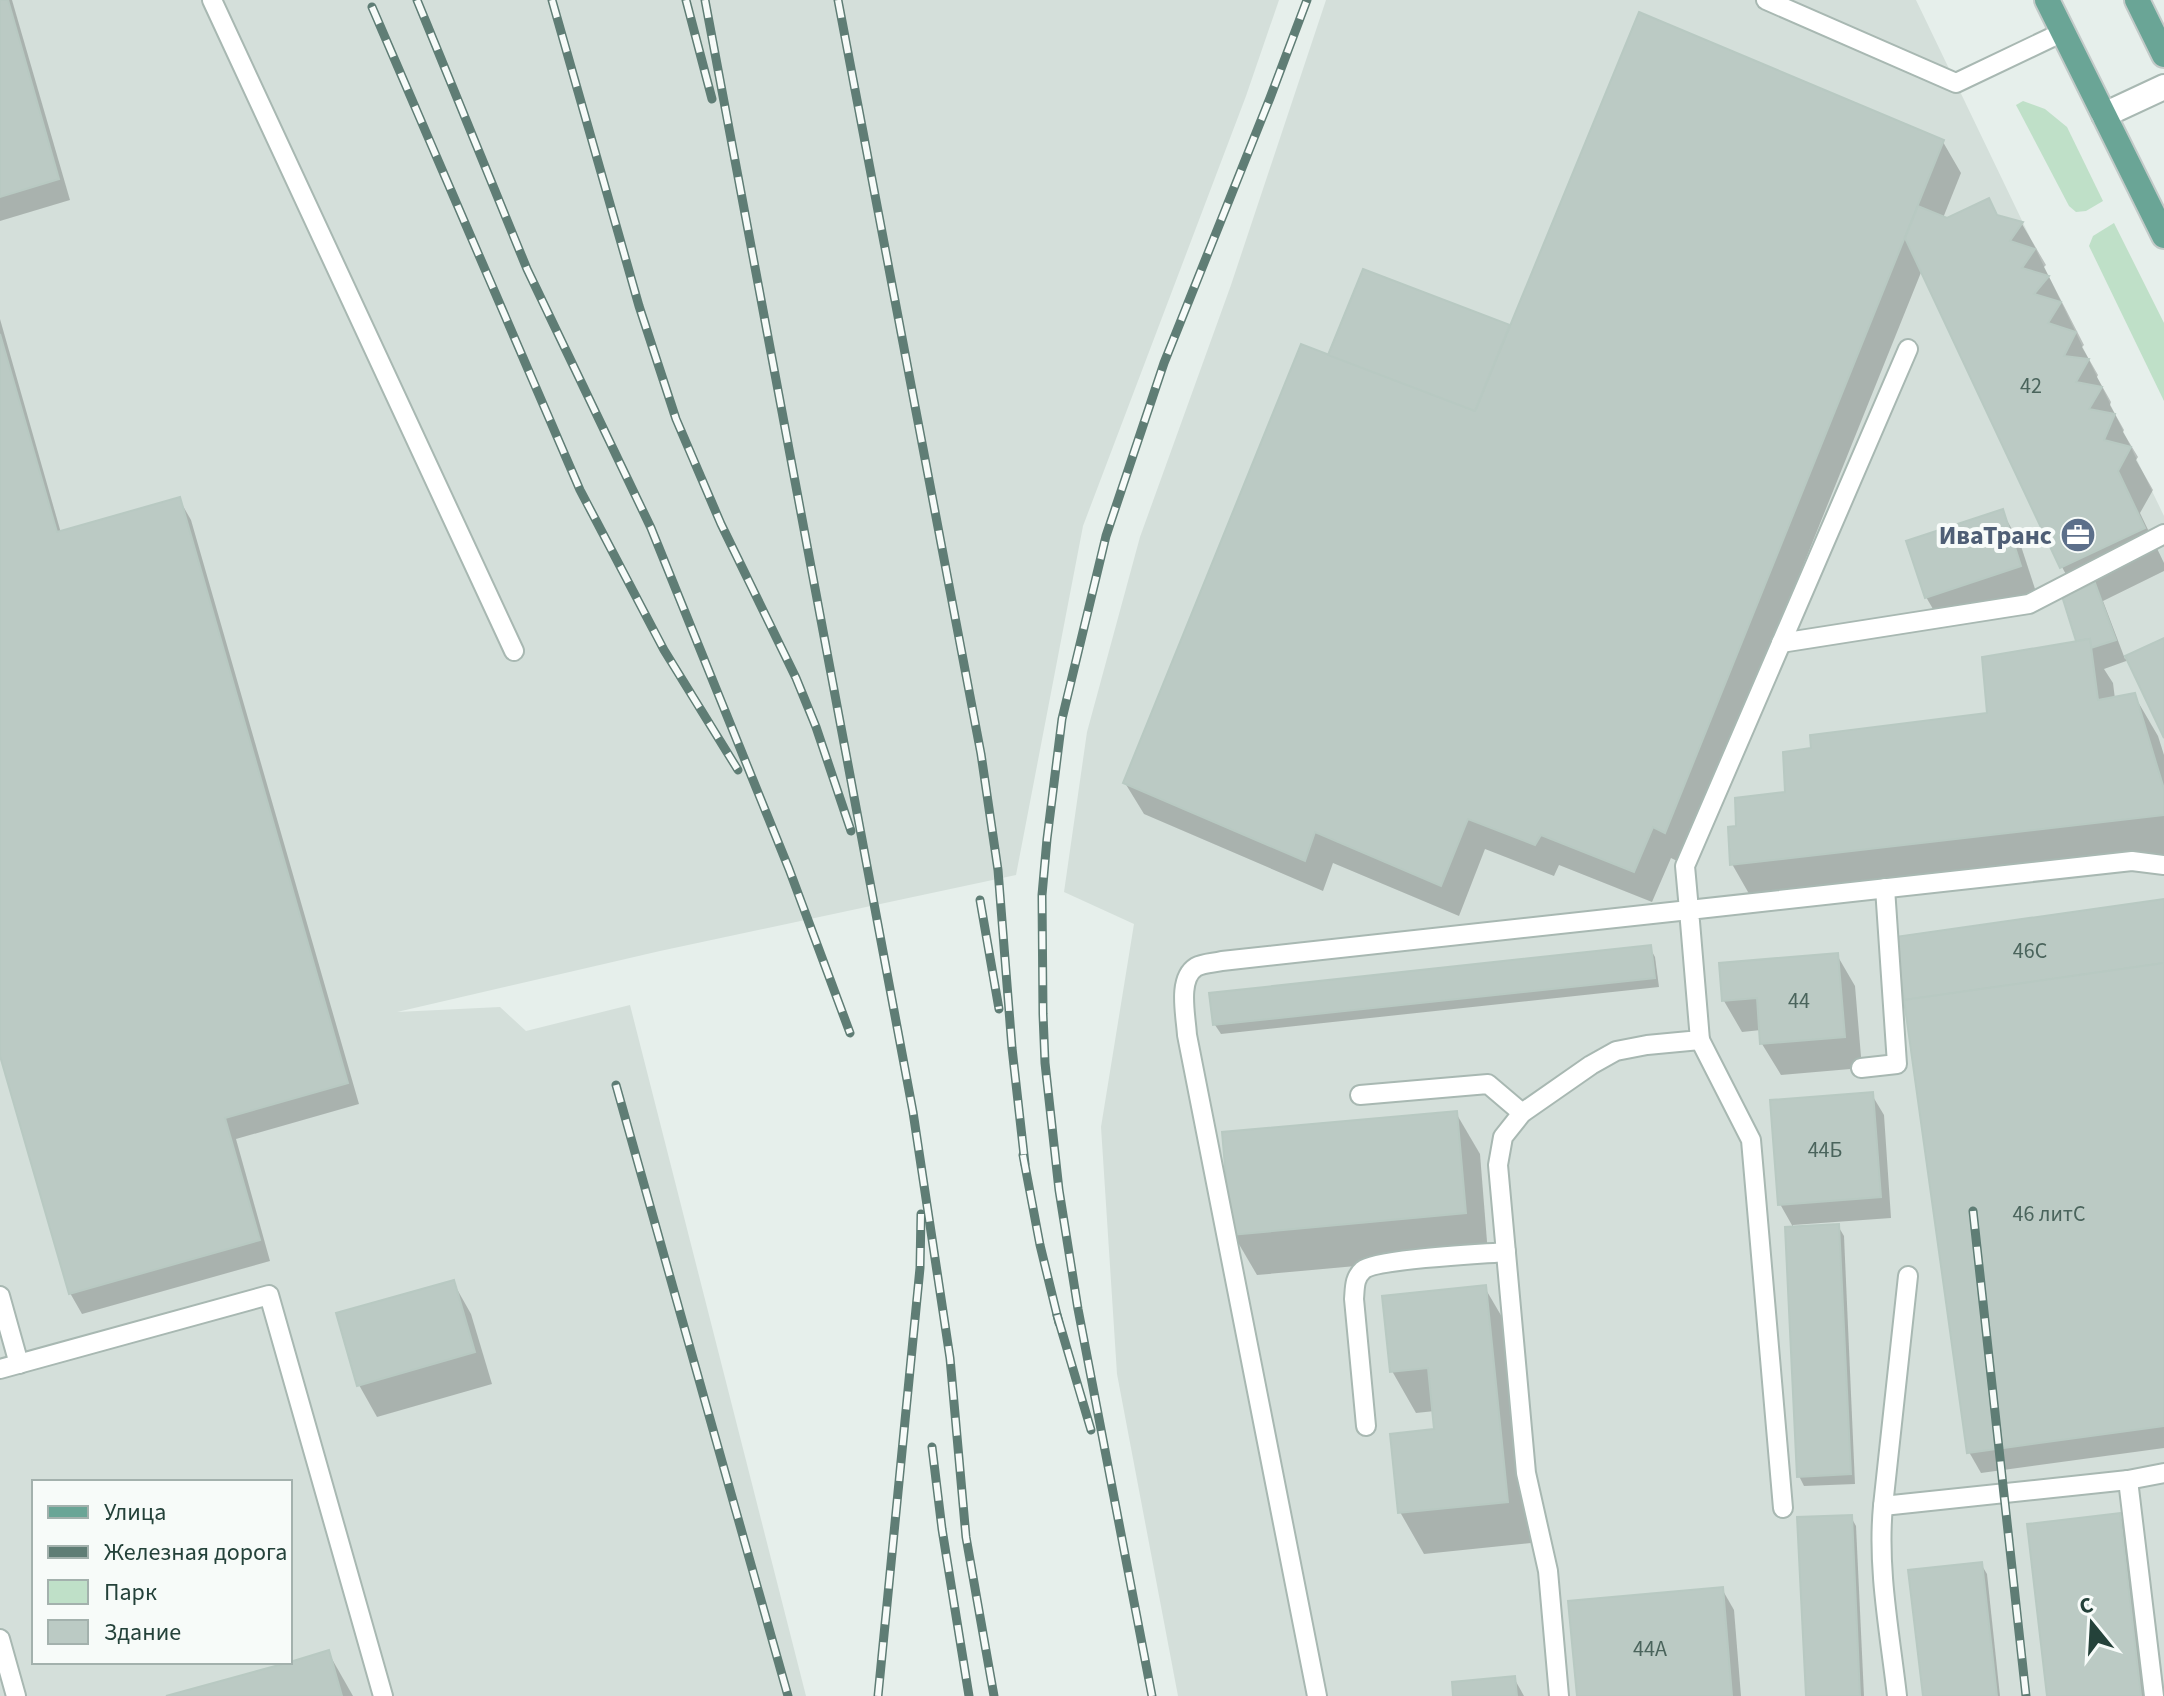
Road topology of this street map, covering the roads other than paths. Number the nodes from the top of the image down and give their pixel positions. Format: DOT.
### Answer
graph roads {
  1 [pos="212,0"];
  2 [pos="1766,0"];
  3 [pos="2047,0"];
  4 [pos="2137,0"];
  5 [pos="2063,32"];
  6 [pos="2164,55"];
  7 [pos="2164,87"];
  8 [pos="2104,115"];
  9 [pos="2164,236"];
  10 [pos="1908,349"];
  11 [pos="2164,534"];
  12 [pos="1781,643"];
  13 [pos="514,651"];
  14 [pos="2164,865"];
  15 [pos="1885,888"];
  16 [pos="1689,910"];
  17 [pos="1700,1040"];
  18 [pos="1861,1068"];
  19 [pos="1360,1095"];
  20 [pos="1522,1113"];
  21 [pos="1506,1252"];
  22 [pos="1908,1276"];
  23 [pos="0,1296"];
  24 [pos="19,1364"];
  25 [pos="0,1369"];
  26 [pos="1366,1426"];
  27 [pos="2164,1473"];
  28 [pos="2128,1480"];
  29 [pos="1883,1506"];
  30 [pos="1783,1508"];
  31 [pos="0,1639"];
  32 [pos="16,1696"];
  33 [pos="383,1696"];
  34 [pos="1317,1696"];
  35 [pos="1559,1696"];
  36 [pos="1897,1696"];
  37 [pos="2154,1696"];
  1 -- 13 [label="lane"];
  2 -- 5 [label="lane"];
  3 -- 5 [label="main road"];
  4 -- 6 [label="main road"];
  5 -- 8 [label="main road"];
  7 -- 8 [label="street"];
  8 -- 9 [label="main road"];
  10 -- 12 [label="lane"];
  11 -- 12 [label="lane"];
  12 -- 16 [label="lane"];
  14 -- 15 [label="lane"];
  15 -- 16 [label="lane"];
  15 -- 18 [label="lane"];
  16 -- 17 [label="lane"];
  16 -- 34 [label="lane"];
  17 -- 20 [label="lane"];
  17 -- 30 [label="lane"];
  19 -- 20 [label="lane"];
  20 -- 21 [label="lane"];
  21 -- 26 [label="lane"];
  21 -- 35 [label="lane"];
  22 -- 29 [label="lane"];
  23 -- 24 [label="lane"];
  24 -- 25 [label="lane"];
  24 -- 33 [label="lane"];
  27 -- 28 [label="lane"];
  28 -- 29 [label="lane"];
  28 -- 37 [label="lane"];
  29 -- 36 [label="lane"];
  31 -- 32 [label="lane"];
}
